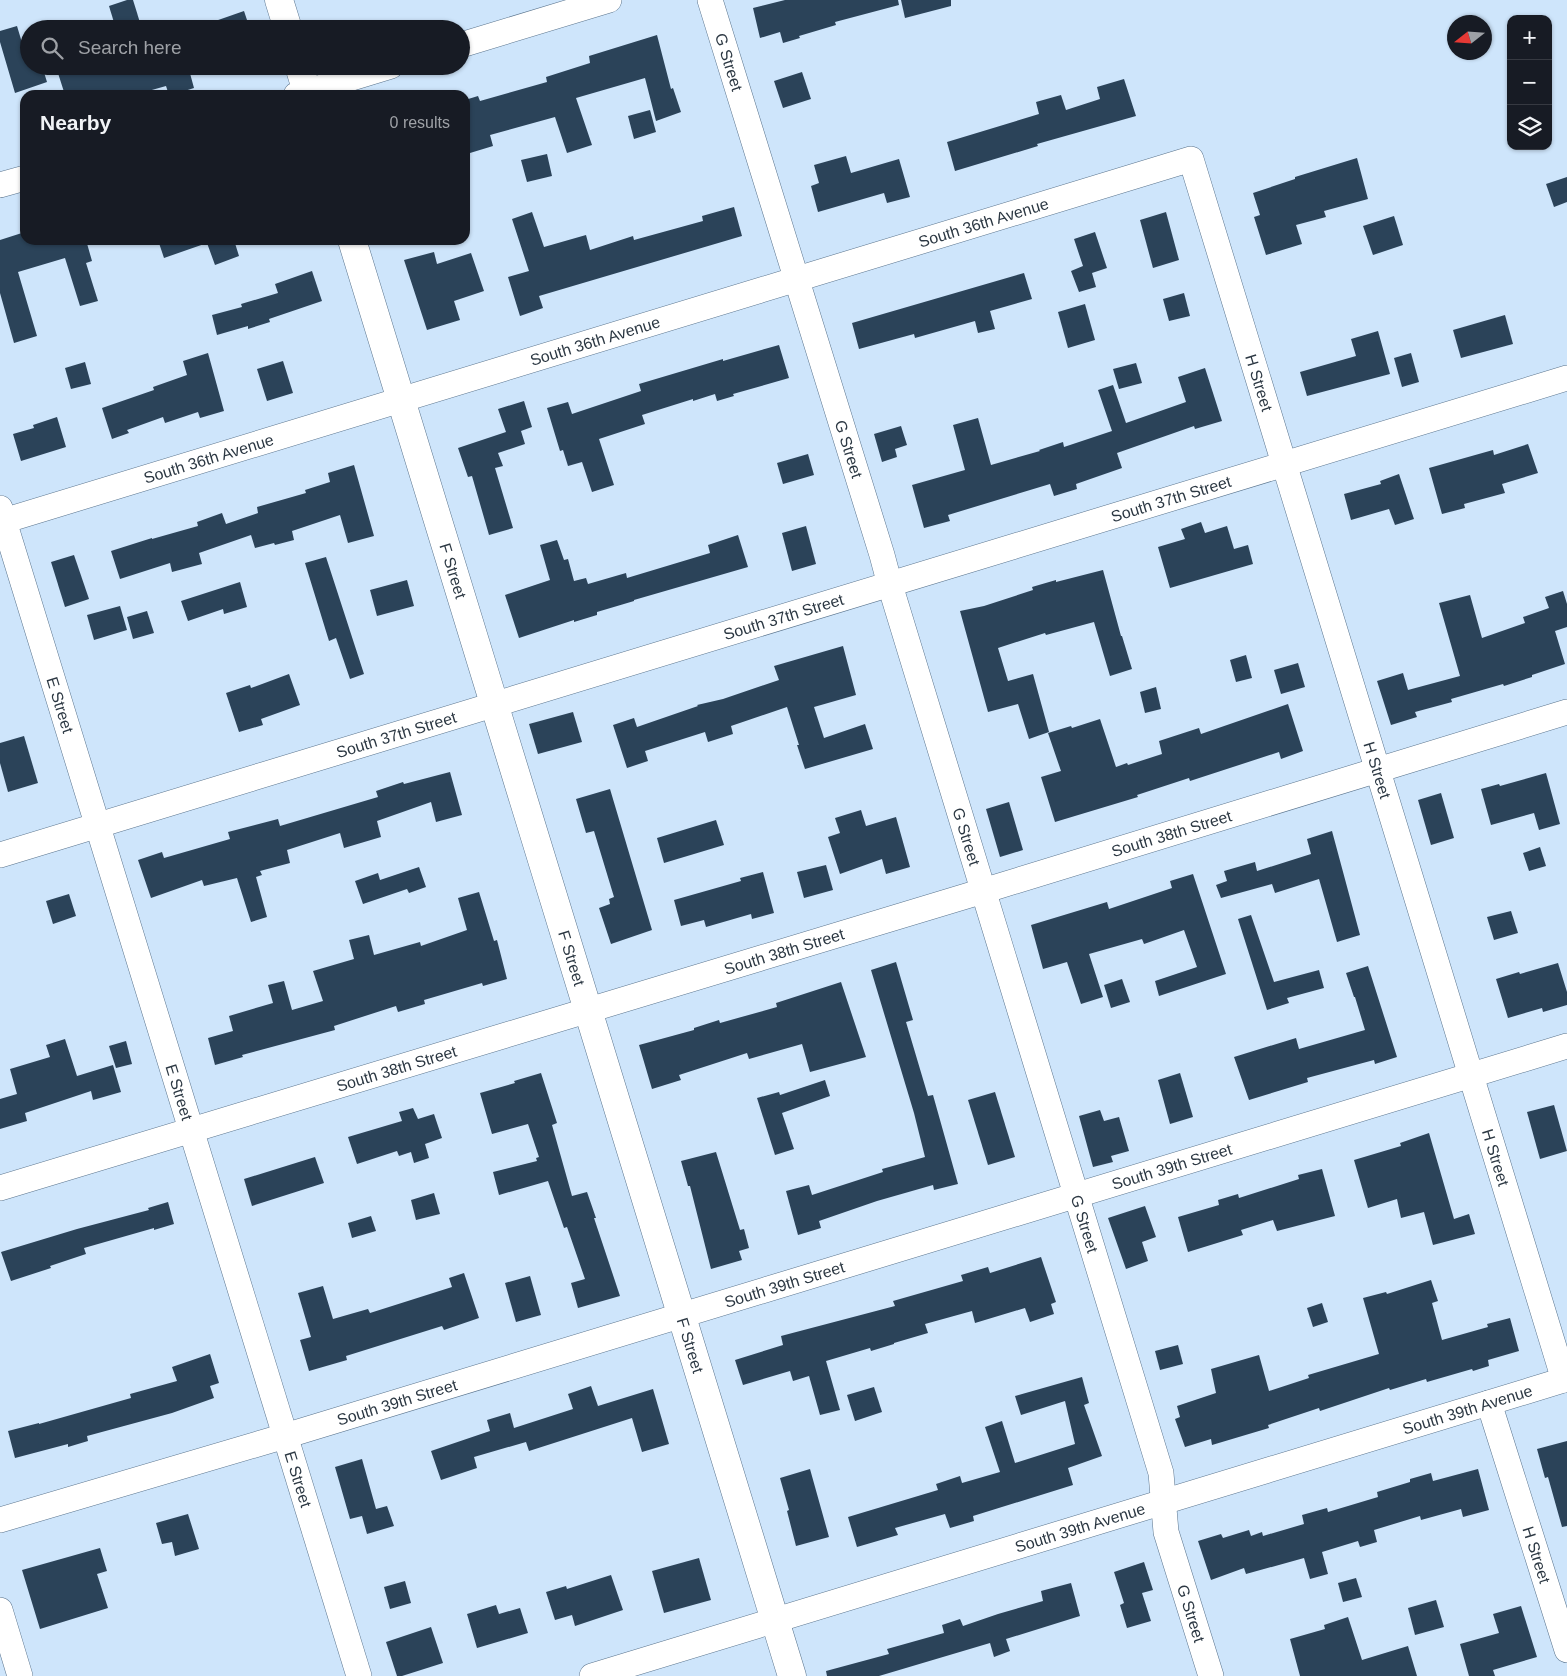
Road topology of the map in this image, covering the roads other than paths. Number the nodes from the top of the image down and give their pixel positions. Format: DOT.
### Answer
graph roads {
  1 [pos="279,0"];
  2 [pos="609,0"];
  3 [pos="710,0"];
  4 [pos="285,20"];
  5 [pos="470,42"];
  6 [pos="301,75"];
  7 [pos="363,75"];
  8 [pos="303,90"];
  9 [pos="316,90"];
  10 [pos="1191,159"];
  11 [pos="20,179"];
  12 [pos="0,185"];
  13 [pos="354,245"];
  14 [pos="796,279"];
  15 [pos="1567,378"];
  16 [pos="401,400"];
  17 [pos="1285,464"];
  18 [pos="1,517"];
  19 [pos="890,585"];
  20 [pos="494,705"];
  21 [pos="1567,712"];
  22 [pos="1378,769"];
  23 [pos="97,825"];
  24 [pos="0,855"];
  25 [pos="983,891"];
  26 [pos="587,1010"];
  27 [pos="1567,1046"];
  28 [pos="1471,1075"];
  29 [pos="191,1130"];
  30 [pos="0,1188"];
  31 [pos="1076,1196"];
  32 [pos="681,1316"];
  33 [pos="1566,1380"];
  34 [pos="1489,1403"];
  35 [pos="284,1436"];
  36 [pos="1163,1503"];
  37 [pos="0,1520"];
  38 [pos="0,1610"];
  39 [pos="775,1621"];
  40 [pos="1567,1650"];
  41 [pos="20,1676"];
  42 [pos="359,1676"];
  43 [pos="592,1676"];
  44 [pos="792,1676"];
  45 [pos="1211,1676"];
  1 -- 4 [label="main road"];
  2 -- 5 [label="street"];
  3 -- 14 [label="street, G Street"];
  6 -- 8 [label="main road"];
  7 -- 9 [label="street"];
  10 -- 14 [label="street, South 36th Avenue"];
  10 -- 17 [label="street, H Street"];
  11 -- 12 [label="street"];
  13 -- 16 [label="main road, F Street"];
  14 -- 16 [label="street, South 36th Avenue"];
  14 -- 19 [label="street, G Street"];
  15 -- 17 [label="street, South 37th Street"];
  16 -- 18 [label="street, South 36th Avenue"];
  16 -- 20 [label="main road, F Street"];
  17 -- 19 [label="street, South 37th Street"];
  17 -- 22 [label="street, H Street"];
  18 -- 23 [label="street, E Street"];
  19 -- 20 [label="street, South 37th Street"];
  19 -- 25 [label="street, G Street"];
  20 -- 23 [label="street, South 37th Street"];
  20 -- 26 [label="main road, F Street"];
  21 -- 22 [label="street, South 38th Street"];
  22 -- 25 [label="street, South 38th Street"];
  22 -- 28 [label="street, H Street"];
  23 -- 24 [label="street, South 37th Street"];
  23 -- 29 [label="street, E Street"];
  25 -- 26 [label="street, South 38th Street"];
  25 -- 31 [label="street, G Street"];
  26 -- 29 [label="street, South 38th Street"];
  26 -- 32 [label="main road, F Street"];
  27 -- 28 [label="street, South 39th Street"];
  28 -- 31 [label="street, South 39th Street"];
  28 -- 33 [label="street, H Street"];
  29 -- 30 [label="street, South 38th Street"];
  29 -- 35 [label="street, E Street"];
  31 -- 32 [label="street, South 39th Street"];
  31 -- 36 [label="street, G Street"];
  32 -- 35 [label="street, South 39th Street"];
  32 -- 39 [label="main road, F Street"];
  33 -- 34 [label="street, South 39th Avenue"];
  34 -- 36 [label="street, South 39th Avenue"];
  34 -- 40 [label="street, H Street"];
  35 -- 37 [label="street, South 39th Street"];
  35 -- 42 [label="street, E Street"];
  36 -- 39 [label="street, South 39th Avenue"];
  36 -- 45 [label="street, G Street"];
  38 -- 41 [label="street"];
  39 -- 43 [label="street, South 39th Avenue"];
  39 -- 44 [label="main road, F Street"];
}
